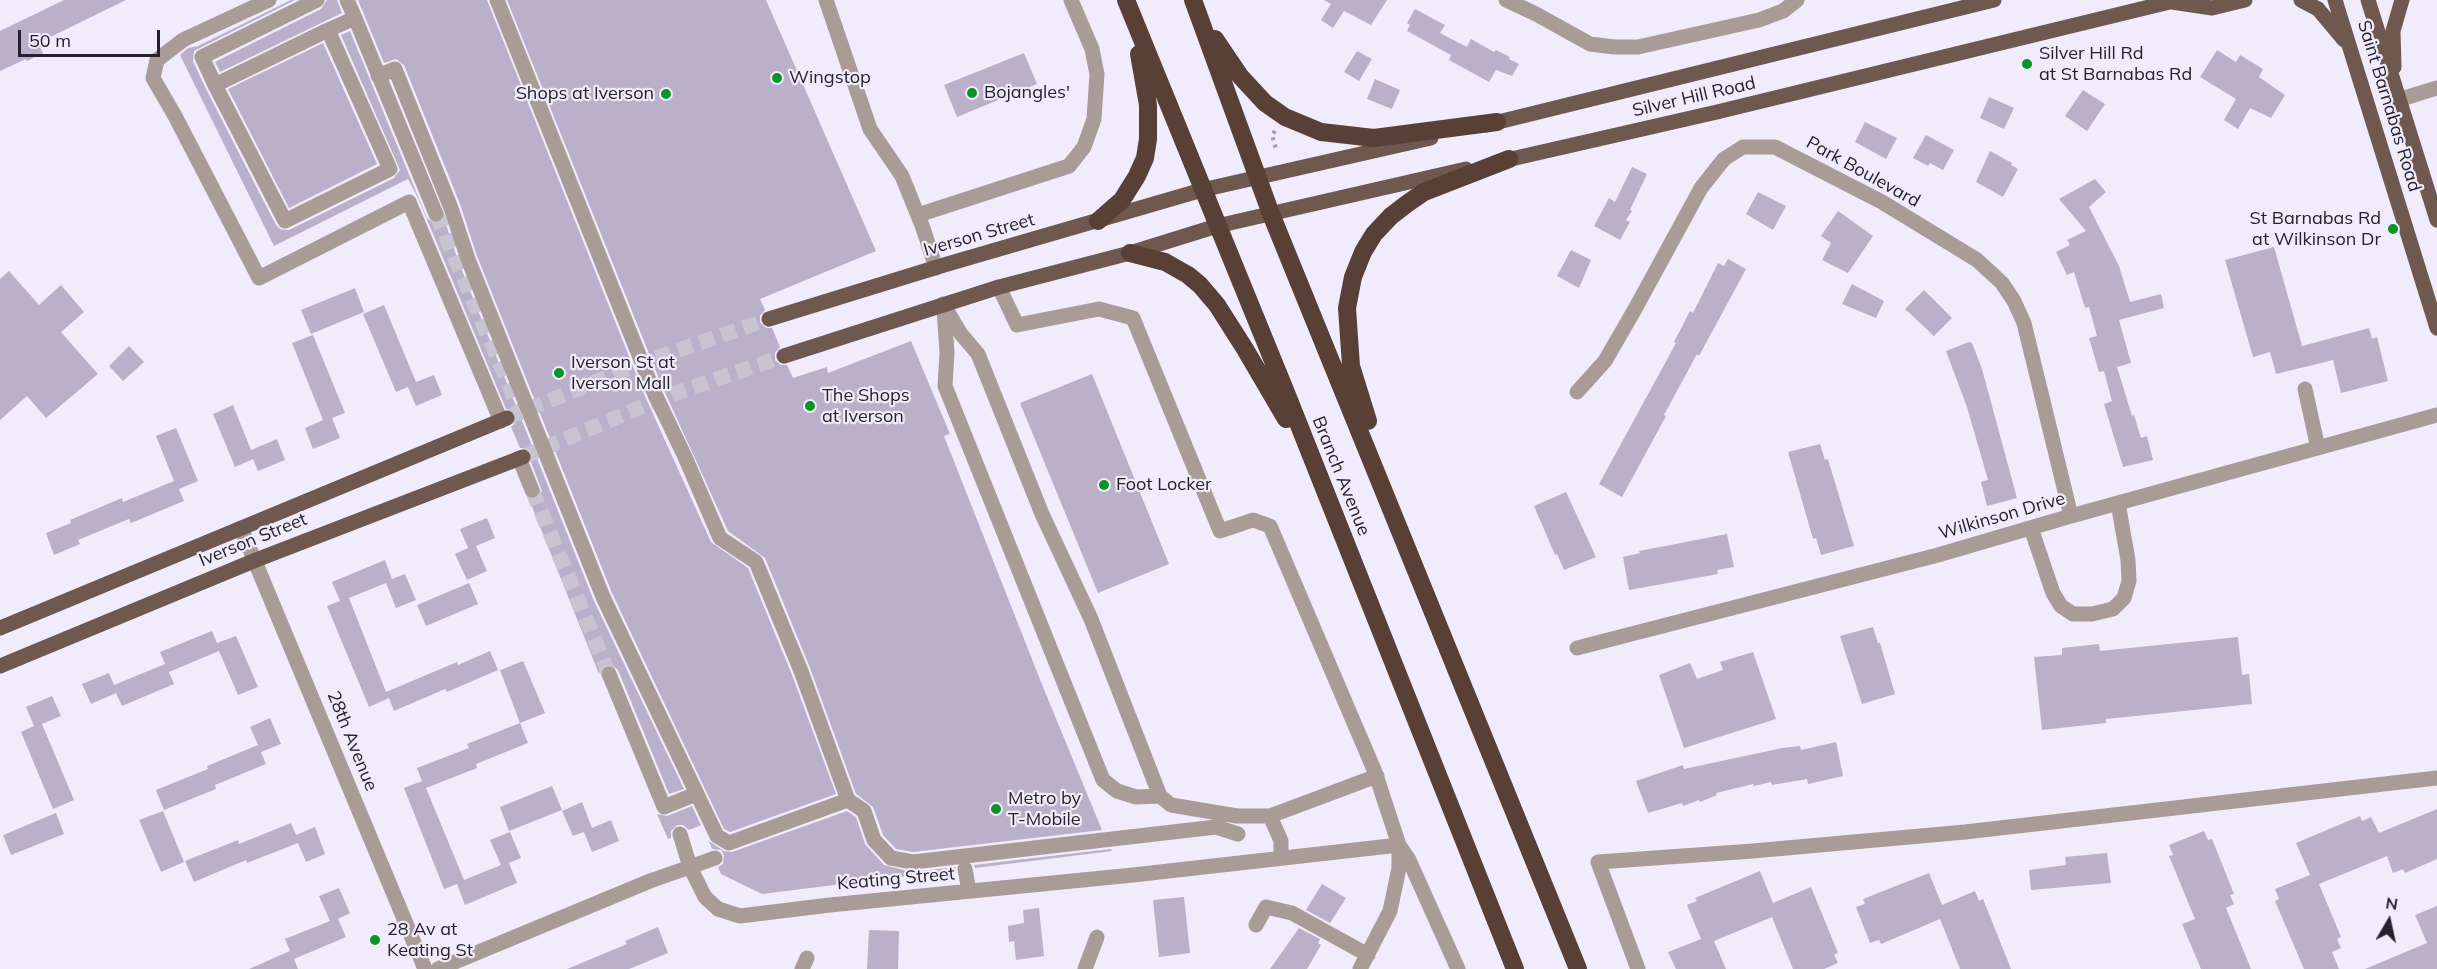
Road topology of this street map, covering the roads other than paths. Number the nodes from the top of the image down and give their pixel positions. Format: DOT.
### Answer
graph roads {
  1 [pos="269,0"];
  2 [pos="317,0"];
  3 [pos="347,0"];
  4 [pos="497,0"];
  5 [pos="826,0"];
  6 [pos="1071,0"];
  7 [pos="1126,0"];
  8 [pos="1506,0"];
  9 [pos="1797,0"];
  10 [pos="1994,0"];
  11 [pos="2244,0"];
  12 [pos="2301,0"];
  13 [pos="2335,0"];
  14 [pos="2368,0"];
  15 [pos="2402,0"];
  16 [pos="2175,1"];
  17 [pos="1196,8"];
  18 [pos="355,18"];
  19 [pos="1134,20"];
  20 [pos="328,30"];
  21 [pos="2352,51"];
  22 [pos="378,76"];
  23 [pos="215,85"];
  24 [pos="2437,88"];
  25 [pos="2397,94"];
  26 [pos="1497,122"];
  27 [pos="1509,159"];
  28 [pos="1258,176"];
  29 [pos="1202,190"];
  30 [pos="436,214"];
  31 [pos="1271,214"];
  32 [pos="918,215"];
  33 [pos="2437,220"];
  34 [pos="1098,221"];
  35 [pos="1216,226"];
  36 [pos="1130,253"];
  37 [pos="936,268"];
  38 [pos="999,287"];
  39 [pos="944,304"];
  40 [pos="769,319"];
  41 [pos="2437,328"];
  42 [pos="784,356"];
  43 [pos="2305,389"];
  44 [pos="1577,392"];
  45 [pos="2437,415"];
  46 [pos="504,420"];
  47 [pos="2318,448"];
  48 [pos="521,458"];
  49 [pos="1317,472"];
  50 [pos="532,490"];
  51 [pos="2118,503"];
  52 [pos="2071,516"];
  53 [pos="1397,520"];
  54 [pos="241,528"];
  55 [pos="2031,528"];
  56 [pos="256,560"];
  57 [pos="0,628"];
  58 [pos="1576,648"];
  59 [pos="0,666"];
  60 [pos="609,674"];
  61 [pos="1377,776"];
  62 [pos="2437,778"];
  63 [pos="696,794"];
  64 [pos="1160,796"];
  65 [pos="848,800"];
  66 [pos="1238,816"];
  67 [pos="1270,816"];
  68 [pos="680,834"];
  69 [pos="1238,834"];
  70 [pos="1399,845"];
  71 [pos="715,858"];
  72 [pos="1281,858"];
  73 [pos="1240,862"];
  74 [pos="690,867"];
  75 [pos="965,869"];
  76 [pos="969,891"];
  77 [pos="1256,925"];
  78 [pos="1097,937"];
  79 [pos="1368,955"];
  80 [pos="426,969"];
  81 [pos="438,969"];
  82 [pos="1085,969"];
  83 [pos="1360,969"];
  84 [pos="1458,969"];
  85 [pos="1515,969"];
  86 [pos="1578,969"];
  87 [pos="1638,969"];
  1 -- 46 [label="street"];
  2 -- 23 [label="street"];
  3 -- 18 [label="street"];
  4 -- 65 [label="street"];
  5 -- 32 [label="street"];
  6 -- 32 [label="street"];
  7 -- 19 [label="highway, Branch Avenue"];
  8 -- 9 [label="street"];
  10 -- 26 [label="main road, Silver Hill Road"];
  11 -- 16 [label="main road"];
  12 -- 21 [label="main road"];
  13 -- 21 [label="main road, Saint Barnabas Road"];
  14 -- 25 [label="main road, Saint Barnabas Road"];
  15 -- 25 [label="main road"];
  16 -- 27 [label="main road, Silver Hill Road"];
  17 -- 26 [label="highway"];
  17 -- 28 [label="highway, Branch Avenue"];
  18 -- 20 [label="street"];
  18 -- 22 [label="street"];
  19 -- 29 [label="highway, Branch Avenue"];
  19 -- 34 [label="highway"];
  20 -- 23 [label="street"];
  20 -- 23 [label="street"];
  21 -- 41 [label="main road, Saint Barnabas Road"];
  22 -- 30 [label="street"];
  22 -- 63 [label="street"];
  24 -- 25 [label="street"];
  25 -- 33 [label="main road, Saint Barnabas Road"];
  26 -- 28 [label="main road, Silver Hill Road"];
  27 -- 31 [label="main road, Silver Hill Road"];
  27 -- 53 [label="highway"];
  28 -- 29 [label="main road, Silver Hill Road"];
  28 -- 31 [label="highway, Branch Avenue"];
  29 -- 34 [label="main road, Iverson Street"];
  29 -- 35 [label="highway, Branch Avenue"];
  31 -- 35 [label="main road, Silver Hill Road"];
  31 -- 53 [label="highway, Branch Avenue"];
  32 -- 37 [label="street"];
  34 -- 37 [label="main road, Iverson Street"];
  35 -- 36 [label="main road"];
  35 -- 49 [label="highway, Branch Avenue"];
  36 -- 38 [label="main road"];
  36 -- 49 [label="highway"];
  37 -- 40 [label="main road, Iverson Street"];
  38 -- 39 [label="main road"];
  38 -- 61 [label="street"];
  39 -- 42 [label="main road"];
  39 -- 64 [label="street"];
  39 -- 64 [label="street"];
  43 -- 47 [label="street"];
  44 -- 52 [label="street, Park Boulevard"];
  45 -- 47 [label="street, Wilkinson Drive"];
  46 -- 54 [label="main road, Iverson Street"];
  47 -- 51 [label="street, Wilkinson Drive"];
  48 -- 50 [label="street"];
  48 -- 56 [label="main road, Iverson Street"];
  49 -- 85 [label="highway, Branch Avenue"];
  51 -- 52 [label="street, Wilkinson Drive"];
  51 -- 55 [label="street"];
  52 -- 55 [label="street, Wilkinson Drive"];
  53 -- 86 [label="highway, Branch Avenue"];
  54 -- 56 [label="street, 28th Avenue"];
  54 -- 57 [label="main road, Iverson Street"];
  55 -- 58 [label="street, Wilkinson Drive"];
  56 -- 59 [label="main road, Iverson Street"];
  56 -- 80 [label="street, 28th Avenue"];
  60 -- 63 [label="street"];
  61 -- 67 [label="street"];
  61 -- 70 [label="street"];
  62 -- 87 [label="street"];
  63 -- 65 [label="street"];
  64 -- 66 [label="street"];
  65 -- 69 [label="street"];
  66 -- 67 [label="street"];
  66 -- 69 [label="street"];
  67 -- 72 [label="street"];
  68 -- 74 [label="street, Keating Street"];
  69 -- 73 [label="street"];
  70 -- 72 [label="street, Keating Street"];
  70 -- 79 [label="street"];
  70 -- 84 [label="street"];
  71 -- 74 [label="street"];
  72 -- 73 [label="street, Keating Street"];
  73 -- 76 [label="street, Keating Street"];
  74 -- 76 [label="street, Keating Street"];
  74 -- 81 [label="street"];
  75 -- 76 [label="street"];
  77 -- 79 [label="street"];
  78 -- 82 [label="street"];
  79 -- 83 [label="street"];
}
